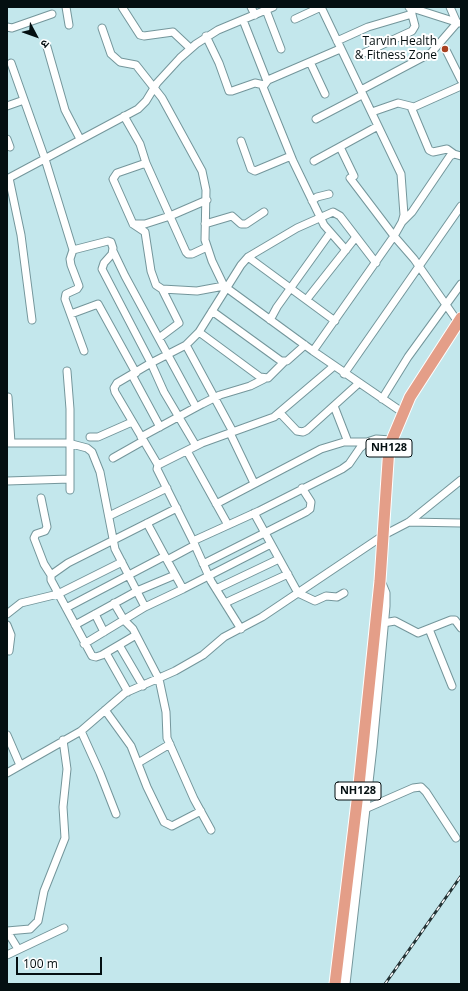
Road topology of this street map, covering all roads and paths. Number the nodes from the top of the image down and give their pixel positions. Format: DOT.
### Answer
graph roads {
  1 [pos="66,7"];
  2 [pos="122,7"];
  3 [pos="251,7"];
  4 [pos="321,7"];
  5 [pos="450,7"];
  6 [pos="269,9"];
  7 [pos="410,9"];
  8 [pos="52,14"];
  9 [pos="255,15"];
  10 [pos="294,19"];
  11 [pos="243,20"];
  12 [pos="459,23"];
  13 [pos="69,25"];
  14 [pos="7,27"];
  15 [pos="102,28"];
  16 [pos="206,36"];
  17 [pos="336,41"];
  18 [pos="47,47"];
  19 [pos="190,48"];
  20 [pos="281,49"];
  21 [pos="340,49"];
  22 [pos="447,52"];
  23 [pos="364,53"];
  24 [pos="310,62"];
  25 [pos="11,63"];
  26 [pos="461,80"];
  27 [pos="265,83"];
  28 [pos="461,86"];
  29 [pos="154,87"];
  30 [pos="362,92"];
  31 [pos="325,94"];
  32 [pos="24,100"];
  33 [pos="7,106"];
  34 [pos="411,107"];
  35 [pos="372,112"];
  36 [pos="124,116"];
  37 [pos="316,119"];
  38 [pos="378,126"];
  39 [pos="7,139"];
  40 [pos="80,139"];
  41 [pos="241,141"];
  42 [pos="340,147"];
  43 [pos="10,148"];
  44 [pos="458,155"];
  45 [pos="291,156"];
  46 [pos="45,158"];
  47 [pos="314,161"];
  48 [pos="146,163"];
  49 [pos="8,178"];
  50 [pos="329,194"];
  51 [pos="207,200"];
  52 [pos="312,201"];
  53 [pos="461,206"];
  54 [pos="264,212"];
  55 [pos="170,216"];
  56 [pos="320,218"];
  57 [pos="402,222"];
  58 [pos="133,224"];
  59 [pos="145,224"];
  60 [pos="204,224"];
  61 [pos="145,232"];
  62 [pos="330,233"];
  63 [pos="394,236"];
  64 [pos="356,237"];
  65 [pos="207,247"];
  66 [pos="73,250"];
  67 [pos="346,250"];
  68 [pos="113,251"];
  69 [pos="248,257"];
  70 [pos="376,263"];
  71 [pos="419,266"];
  72 [pos="461,284"];
  73 [pos="225,287"];
  74 [pos="291,288"];
  75 [pos="162,289"];
  76 [pos="307,300"];
  77 [pos="446,304"];
  78 [pos="212,311"];
  79 [pos="71,314"];
  80 [pos="32,320"];
  81 [pos="270,320"];
  82 [pos="459,320"];
  83 [pos="335,321"];
  84 [pos="199,332"];
  85 [pos="159,338"];
  86 [pos="186,345"];
  87 [pos="305,345"];
  88 [pos="84,350"];
  89 [pos="313,351"];
  90 [pos="168,354"];
  91 [pos="284,362"];
  92 [pos="151,363"];
  93 [pos="334,366"];
  94 [pos="67,371"];
  95 [pos="134,374"];
  96 [pos="344,374"];
  97 [pos="264,379"];
  98 [pos="359,383"];
  99 [pos="8,396"];
  100 [pos="215,398"];
  101 [pos="382,399"];
  102 [pos="334,406"];
  103 [pos="196,408"];
  104 [pos="402,412"];
  105 [pos="280,413"];
  106 [pos="179,417"];
  107 [pos="132,422"];
  108 [pos="160,427"];
  109 [pos="232,432"];
  110 [pos="90,437"];
  111 [pos="142,439"];
  112 [pos="391,440"];
  113 [pos="348,442"];
  114 [pos="367,442"];
  115 [pos="9,443"];
  116 [pos="70,444"];
  117 [pos="196,446"];
  118 [pos="186,451"];
  119 [pos="113,458"];
  120 [pos="158,465"];
  121 [pos="70,479"];
  122 [pos="461,480"];
  123 [pos="7,482"];
  124 [pos="254,483"];
  125 [pos="167,488"];
  126 [pos="302,488"];
  127 [pos="70,490"];
  128 [pos="41,498"];
  129 [pos="216,504"];
  130 [pos="177,508"];
  131 [pos="254,514"];
  132 [pos="109,516"];
  133 [pos="409,522"];
  134 [pos="147,523"];
  135 [pos="461,523"];
  136 [pos="228,525"];
  137 [pos="265,533"];
  138 [pos="384,535"];
  139 [pos="114,540"];
  140 [pos="194,543"];
  141 [pos="271,544"];
  142 [pos="166,558"];
  143 [pos="279,559"];
  144 [pos="122,562"];
  145 [pos="203,564"];
  146 [pos="288,574"];
  147 [pos="51,575"];
  148 [pos="175,575"];
  149 [pos="129,576"];
  150 [pos="209,576"];
  151 [pos="380,581"];
  152 [pos="183,589"];
  153 [pos="216,589"];
  154 [pos="137,591"];
  155 [pos="298,593"];
  156 [pos="344,593"];
  157 [pos="58,594"];
  158 [pos="114,603"];
  159 [pos="225,603"];
  160 [pos="145,607"];
  161 [pos="66,608"];
  162 [pos="7,614"];
  163 [pos="95,614"];
  164 [pos="124,620"];
  165 [pos="383,623"];
  166 [pos="7,625"];
  167 [pos="75,625"];
  168 [pos="461,628"];
  169 [pos="241,629"];
  170 [pos="428,629"];
  171 [pos="104,632"];
  172 [pos="136,636"];
  173 [pos="84,644"];
  174 [pos="119,645"];
  175 [pos="9,651"];
  176 [pos="106,653"];
  177 [pos="159,679"];
  178 [pos="143,686"];
  179 [pos="452,686"];
  180 [pos="128,692"];
  181 [pos="105,710"];
  182 [pos="81,731"];
  183 [pos="7,735"];
  184 [pos="63,740"];
  185 [pos="170,744"];
  186 [pos="138,763"];
  187 [pos="20,765"];
  188 [pos="7,773"];
  189 [pos="365,809"];
  190 [pos="201,811"];
  191 [pos="116,814"];
  192 [pos="211,830"];
  193 [pos="456,838"];
  194 [pos="64,928"];
  195 [pos="7,931"];
  196 [pos="18,949"];
  197 [pos="7,955"];
  198 [pos="335,984"];
  199 [pos="345,984"];
  1 -- 13 [label="street"];
  2 -- 19 [label="street"];
  3 -- 9 [label="street"];
  4 -- 10 [label="street"];
  4 -- 17 [label="street"];
  5 -- 12 [label="street"];
  6 -- 9 [label="street"];
  6 -- 20 [label="street"];
  7 -- 12 [label="street"];
  7 -- 17 [label="street"];
  7 -- 23 [label="street"];
  8 -- 14 [label="street"];
  9 -- 11 [label="street"];
  11 -- 16 [label="street"];
  11 -- 27 [label="street"];
  12 -- 30 [label="street"];
  15 -- 29 [label="street"];
  16 -- 19 [label="street"];
  16 -- 27 [label="street"];
  17 -- 21 [label="street"];
  18 -- 40 [label="street"];
  19 -- 29 [label="street"];
  21 -- 24 [label="street"];
  21 -- 30 [label="street"];
  22 -- 26 [label="street"];
  24 -- 27 [label="street"];
  24 -- 31 [label="street"];
  25 -- 32 [label="street"];
  27 -- 45 [label="street"];
  28 -- 34 [label="street"];
  29 -- 36 [label="street"];
  29 -- 51 [label="street"];
  30 -- 35 [label="street"];
  30 -- 37 [label="street"];
  32 -- 33 [label="street"];
  32 -- 46 [label="street"];
  34 -- 35 [label="street"];
  34 -- 44 [label="street"];
  35 -- 38 [label="street"];
  36 -- 40 [label="street"];
  36 -- 48 [label="street"];
  38 -- 42 [label="street"];
  38 -- 57 [label="street"];
  39 -- 43 [label="street"];
  40 -- 46 [label="street"];
  41 -- 45 [label="street"];
  42 -- 47 [label="street"];
  42 -- 63 [label="street"];
  44 -- 57 [label="street"];
  45 -- 52 [label="street"];
  46 -- 49 [label="street"];
  46 -- 66 [label="street"];
  48 -- 55 [label="street"];
  48 -- 58 [label="street"];
  49 -- 80 [label="street"];
  50 -- 52 [label="street"];
  51 -- 55 [label="street"];
  51 -- 60 [label="street"];
  52 -- 56 [label="street"];
  53 -- 71 [label="street"];
  54 -- 60 [label="street"];
  55 -- 59 [label="street"];
  55 -- 65 [label="street"];
  56 -- 62 [label="street"];
  56 -- 64 [label="street"];
  56 -- 69 [label="street"];
  57 -- 63 [label="street"];
  58 -- 59 [label="street"];
  58 -- 61 [label="street"];
  59 -- 61 [label="street"];
  60 -- 65 [label="street"];
  61 -- 75 [label="street"];
  62 -- 67 [label="street"];
  62 -- 74 [label="street"];
  63 -- 70 [label="street"];
  63 -- 71 [label="street"];
  64 -- 67 [label="street"];
  64 -- 70 [label="street"];
  65 -- 73 [label="street"];
  66 -- 68 [label="street"];
  66 -- 79 [label="street"];
  67 -- 76 [label="street"];
  68 -- 85 [label="street"];
  68 -- 92 [label="street"];
  69 -- 73 [label="street"];
  69 -- 74 [label="street"];
  70 -- 83 [label="street"];
  71 -- 77 [label="street"];
  71 -- 96 [label="street"];
  72 -- 77 [label="street"];
  73 -- 75 [label="street"];
  73 -- 78 [label="street"];
  73 -- 81 [label="street"];
  74 -- 76 [label="street"];
  74 -- 81 [label="street"];
  75 -- 85 [label="street"];
  76 -- 83 [label="street"];
  77 -- 82 [label="street"];
  77 -- 101 [label="street"];
  78 -- 84 [label="street"];
  78 -- 91 [label="street"];
  79 -- 88 [label="street"];
  79 -- 95 [label="street"];
  81 -- 87 [label="street"];
  82 -- 104 [label="highway, NH128"];
  83 -- 89 [label="street"];
  84 -- 86 [label="street"];
  84 -- 97 [label="street"];
  85 -- 90 [label="street"];
  86 -- 90 [label="street"];
  86 -- 100 [label="street"];
  87 -- 89 [label="street"];
  87 -- 91 [label="street"];
  89 -- 93 [label="street"];
  90 -- 92 [label="street"];
  90 -- 103 [label="street"];
  91 -- 97 [label="street"];
  92 -- 95 [label="street"];
  92 -- 106 [label="street"];
  93 -- 96 [label="street"];
  93 -- 105 [label="street"];
  94 -- 116 [label="street"];
  95 -- 107 [label="street"];
  95 -- 108 [label="street"];
  96 -- 98 [label="street"];
  97 -- 100 [label="street"];
  98 -- 101 [label="street"];
  98 -- 102 [label="street"];
  99 -- 115 [label="street"];
  100 -- 103 [label="street"];
  100 -- 109 [label="street"];
  101 -- 104 [label="street"];
  102 -- 105 [label="street"];
  102 -- 113 [label="street"];
  103 -- 106 [label="street"];
  104 -- 112 [label="highway, NH128"];
  105 -- 109 [label="street"];
  106 -- 108 [label="street"];
  106 -- 117 [label="street"];
  107 -- 110 [label="street"];
  107 -- 111 [label="street"];
  108 -- 111 [label="street"];
  109 -- 117 [label="street"];
  109 -- 124 [label="street"];
  111 -- 119 [label="street"];
  111 -- 120 [label="street"];
  112 -- 114 [label="street"];
  112 -- 138 [label="highway, NH128"];
  113 -- 114 [label="street"];
  113 -- 124 [label="street"];
  114 -- 126 [label="street"];
  115 -- 116 [label="street"];
  116 -- 121 [label="street"];
  116 -- 132 [label="street"];
  117 -- 118 [label="street"];
  118 -- 120 [label="street"];
  118 -- 129 [label="street"];
  120 -- 125 [label="street"];
  121 -- 123 [label="street"];
  121 -- 127 [label="street"];
  122 -- 133 [label="street"];
  124 -- 129 [label="street"];
  125 -- 130 [label="street"];
  125 -- 132 [label="street"];
  126 -- 131 [label="street"];
  126 -- 137 [label="street"];
  128 -- 147 [label="street"];
  129 -- 136 [label="street"];
  130 -- 134 [label="street"];
  130 -- 140 [label="street"];
  131 -- 136 [label="street"];
  131 -- 137 [label="street"];
  132 -- 139 [label="street"];
  133 -- 135 [label="street"];
  133 -- 138 [label="street"];
  134 -- 139 [label="street"];
  134 -- 142 [label="street"];
  136 -- 140 [label="street"];
  137 -- 141 [label="street"];
  137 -- 145 [label="street"];
  138 -- 151 [label="highway, NH128"];
  138 -- 155 [label="street"];
  139 -- 144 [label="street"];
  139 -- 147 [label="street"];
  140 -- 142 [label="street"];
  140 -- 145 [label="street"];
  141 -- 143 [label="street"];
  141 -- 150 [label="street"];
  142 -- 148 [label="street"];
  142 -- 149 [label="street"];
  143 -- 146 [label="street"];
  143 -- 153 [label="street"];
  144 -- 149 [label="street"];
  144 -- 157 [label="street"];
  145 -- 150 [label="street"];
  146 -- 155 [label="street"];
  146 -- 159 [label="street"];
  147 -- 157 [label="street"];
  148 -- 152 [label="street"];
  148 -- 154 [label="street"];
  149 -- 154 [label="street"];
  149 -- 161 [label="street"];
  150 -- 152 [label="street"];
  150 -- 153 [label="street"];
  151 -- 165 [label="street"];
  151 -- 198 [label="highway, NH128"];
  152 -- 160 [label="street"];
  153 -- 159 [label="street"];
  154 -- 158 [label="street"];
  154 -- 160 [label="street"];
  155 -- 156 [label="street"];
  155 -- 169 [label="street"];
  157 -- 161 [label="street"];
  157 -- 162 [label="street"];
  158 -- 163 [label="street"];
  158 -- 164 [label="street"];
  159 -- 169 [label="street"];
  160 -- 164 [label="street"];
  161 -- 167 [label="street"];
  163 -- 167 [label="street"];
  163 -- 171 [label="street"];
  164 -- 171 [label="street"];
  164 -- 172 [label="street"];
  165 -- 170 [label="street"];
  165 -- 189 [label="street"];
  166 -- 175 [label="street"];
  167 -- 173 [label="street"];
  168 -- 170 [label="street"];
  169 -- 177 [label="street"];
  170 -- 179 [label="street"];
  171 -- 173 [label="street"];
  172 -- 174 [label="street"];
  172 -- 177 [label="street"];
  173 -- 176 [label="street"];
  174 -- 176 [label="street"];
  174 -- 178 [label="street"];
  176 -- 180 [label="street"];
  177 -- 178 [label="street"];
  177 -- 185 [label="street"];
  178 -- 180 [label="street"];
  180 -- 181 [label="street"];
  181 -- 182 [label="street"];
  181 -- 186 [label="street"];
  182 -- 184 [label="street"];
  182 -- 191 [label="street"];
  183 -- 187 [label="street"];
  184 -- 187 [label="street"];
  184 -- 195 [label="street"];
  185 -- 186 [label="street"];
  185 -- 190 [label="street"];
  186 -- 190 [label="street"];
  187 -- 188 [label="street"];
  189 -- 193 [label="street"];
  189 -- 199 [label="street"];
  190 -- 192 [label="street"];
  194 -- 196 [label="street"];
  195 -- 196 [label="street"];
  196 -- 197 [label="street"];
}
